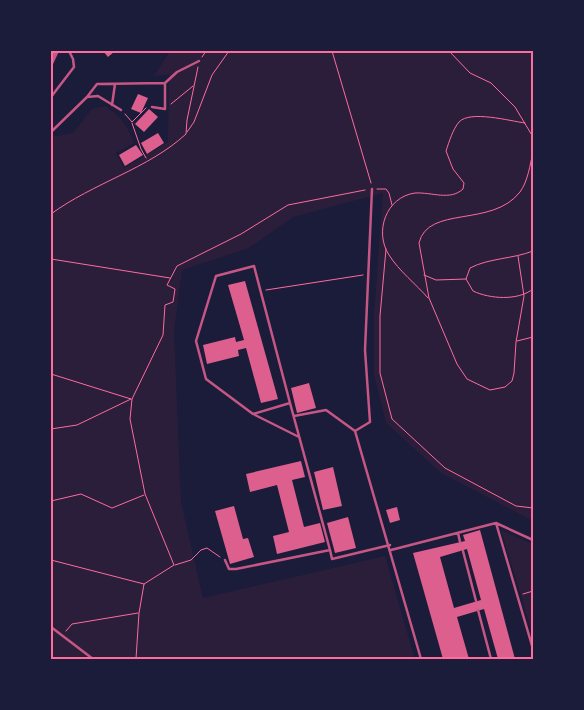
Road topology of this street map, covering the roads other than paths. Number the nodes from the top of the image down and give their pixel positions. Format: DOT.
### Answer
graph roads {
  1 [pos="56,51"];
  2 [pos="69,51"];
  3 [pos="199,61"];
  4 [pos="51,62"];
  5 [pos="165,83"];
  6 [pos="115,84"];
  7 [pos="51,97"];
  8 [pos="87,97"];
  9 [pos="112,105"];
  10 [pos="152,107"];
  11 [pos="121,110"];
  12 [pos="51,132"];
  13 [pos="372,189"];
  14 [pos="290,403"];
  15 [pos="254,414"];
  16 [pos="294,416"];
  17 [pos="355,431"];
  18 [pos="300,437"];
  19 [pos="496,523"];
  20 [pos="458,533"];
  21 [pos="533,540"];
  22 [pos="460,542"];
  23 [pos="390,545"];
  24 [pos="330,550"];
  25 [pos="391,550"];
  26 [pos="462,551"];
  27 [pos="225,560"];
  28 [pos="476,601"];
  29 [pos="478,610"];
  30 [pos="51,627"];
  31 [pos="533,649"];
  32 [pos="93,659"];
  33 [pos="421,659"];
  34 [pos="491,659"];
  1 -- 4 [label="street"];
  2 -- 7 [label="lane"];
  3 -- 5 [label="lane"];
  5 -- 6 [label="lane"];
  5 -- 10 [label="lane"];
  6 -- 8 [label="lane"];
  6 -- 9 [label="lane"];
  8 -- 9 [label="lane"];
  8 -- 12 [label="lane"];
  9 -- 11 [label="lane"];
  13 -- 17 [label="lane"];
  14 -- 15 [label="lane"];
  14 -- 15 [label="lane"];
  14 -- 16 [label="lane"];
  15 -- 18 [label="lane"];
  16 -- 17 [label="lane"];
  16 -- 18 [label="lane"];
  17 -- 23 [label="lane"];
  18 -- 24 [label="lane"];
  19 -- 20 [label="lane"];
  19 -- 21 [label="lane"];
  19 -- 31 [label="lane"];
  20 -- 22 [label="lane"];
  20 -- 25 [label="lane"];
  23 -- 24 [label="lane"];
  23 -- 25 [label="lane"];
  24 -- 27 [label="lane"];
  25 -- 33 [label="lane"];
  26 -- 28 [label="lane"];
  29 -- 34 [label="lane"];
  30 -- 32 [label="lane"];
}
